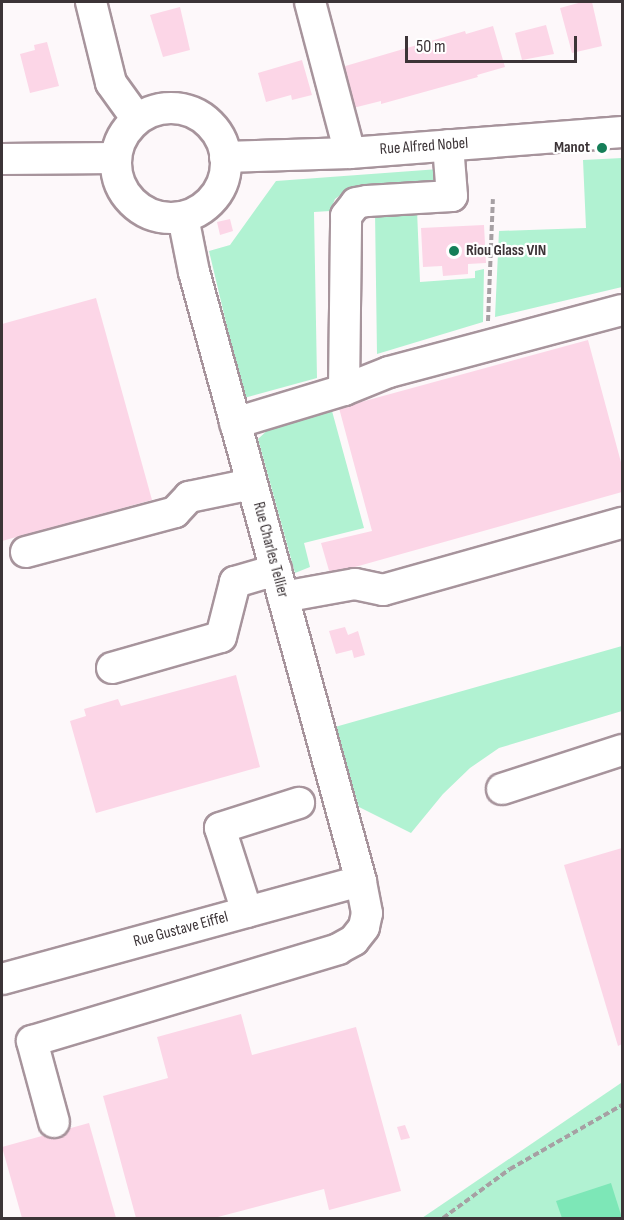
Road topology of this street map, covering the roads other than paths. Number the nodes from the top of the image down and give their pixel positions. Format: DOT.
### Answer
graph roads {
  1 [pos="91,2"];
  2 [pos="310,2"];
  3 [pos="137,119"];
  4 [pos="622,132"];
  5 [pos="448,145"];
  6 [pos="350,153"];
  7 [pos="225,157"];
  8 [pos="116,158"];
  9 [pos="2,159"];
  10 [pos="183,217"];
  11 [pos="622,310"];
  12 [pos="344,390"];
  13 [pos="235,423"];
  14 [pos="252,484"];
  15 [pos="622,523"];
  16 [pos="26,552"];
  17 [pos="279,584"];
  18 [pos="112,668"];
  19 [pos="622,750"];
  20 [pos="502,789"];
  21 [pos="299,803"];
  22 [pos="361,881"];
  23 [pos="247,912"];
  24 [pos="5,974"];
  25 [pos="54,1122"];
  1 -- 3 [label="street"];
  2 -- 6 [label="street"];
  3 -- 7 [label="street"];
  3 -- 8 [label="street"];
  4 -- 5 [label="street, Rue Alfred Nobel"];
  5 -- 6 [label="street, Rue Alfred Nobel"];
  5 -- 12 [label="street"];
  6 -- 7 [label="street, Rue Alfred Nobel"];
  7 -- 10 [label="street"];
  8 -- 9 [label="street"];
  8 -- 10 [label="street"];
  10 -- 13 [label="street, Rue Charles Tellier"];
  11 -- 12 [label="street"];
  12 -- 13 [label="street"];
  13 -- 14 [label="street, Rue Charles Tellier"];
  14 -- 16 [label="street"];
  14 -- 17 [label="street, Rue Charles Tellier"];
  15 -- 17 [label="street"];
  17 -- 18 [label="street"];
  17 -- 22 [label="street, Rue Charles Tellier"];
  19 -- 20 [label="street"];
  21 -- 23 [label="street"];
  22 -- 23 [label="street, Rue Gustave Eiffel"];
  22 -- 25 [label="street, Rue Charles Tellier"];
  23 -- 24 [label="street, Rue Gustave Eiffel"];
}
